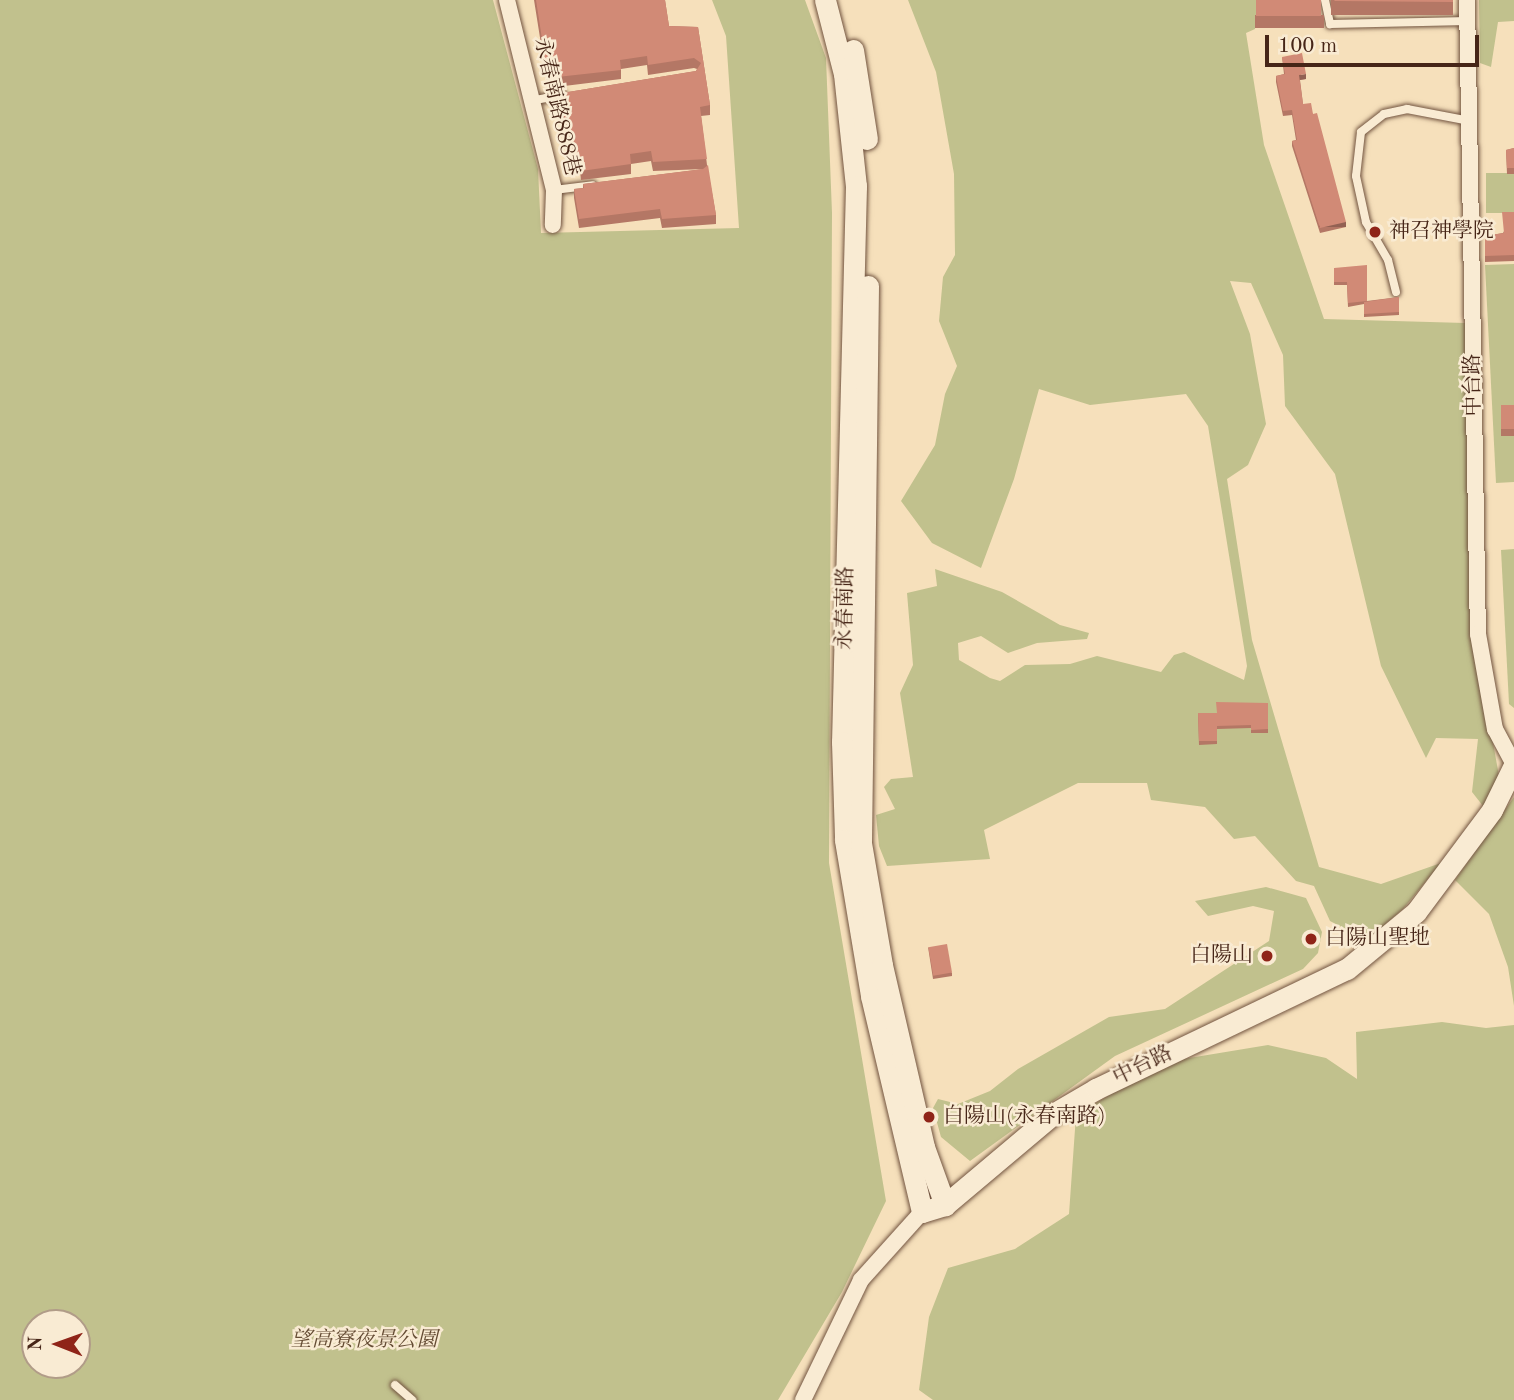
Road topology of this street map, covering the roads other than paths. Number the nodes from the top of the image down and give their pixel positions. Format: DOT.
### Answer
graph roads {
  1 [pos="507,0"];
  2 [pos="825,0"];
  3 [pos="840,0"];
  4 [pos="1325,0"];
  5 [pos="1467,0"];
  6 [pos="1468,21"];
  7 [pos="841,25"];
  8 [pos="575,93"];
  9 [pos="535,100"];
  10 [pos="1470,121"];
  11 [pos="608,184"];
  12 [pos="554,190"];
  13 [pos="553,225"];
  14 [pos="1396,292"];
  15 [pos="851,741"];
  16 [pos="1514,764"];
  17 [pos="945,1205"];
  18 [pos="922,1212"];
  19 [pos="394,1385"];
  20 [pos="412,1400"];
  21 [pos="803,1400"];
  1 -- 9 [label="street, 永春南路888巷"];
  2 -- 7 [label="street, 永春南路"];
  3 -- 7 [label="street, 永春南路"];
  4 -- 6 [label="lane"];
  5 -- 6 [label="street, 中台路"];
  6 -- 10 [label="street, 中台路"];
  7 -- 15 [label="street, 永春南路"];
  8 -- 9 [label="lane"];
  9 -- 12 [label="street, 永春南路888巷"];
  10 -- 14 [label="lane"];
  10 -- 16 [label="street, 中台路"];
  11 -- 12 [label="lane"];
  12 -- 13 [label="street, 永春南路888巷"];
  15 -- 17 [label="street, 永春南路"];
  15 -- 18 [label="street, 永春南路"];
  16 -- 17 [label="street, 中台路"];
  17 -- 18 [label="street, 中台路"];
  18 -- 21 [label="street"];
  19 -- 20 [label="lane"];
}
